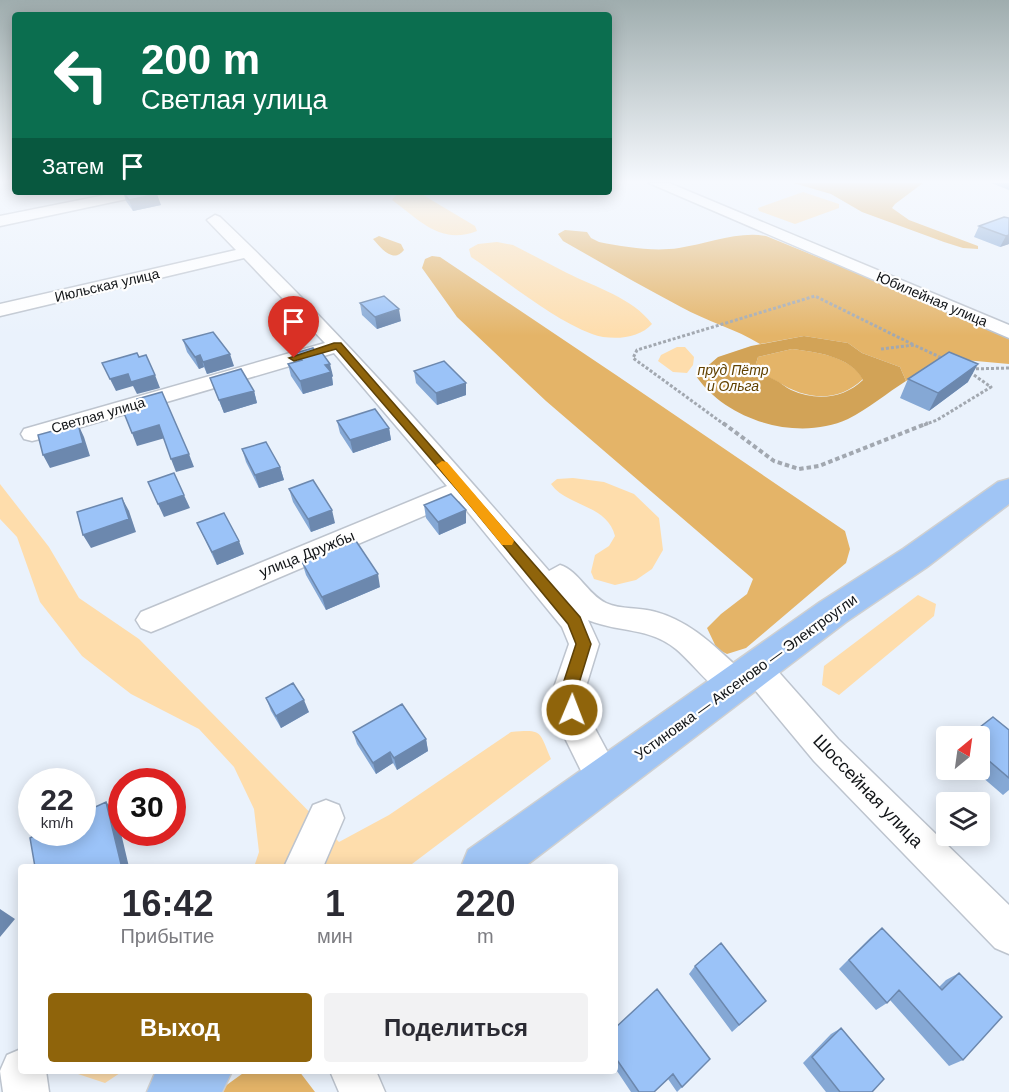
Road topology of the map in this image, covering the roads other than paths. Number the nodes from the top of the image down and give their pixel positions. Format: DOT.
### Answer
graph roads {
  1 [pos="230,234"];
  2 [pos="777,234"];
  3 [pos="249,252"];
  4 [pos="0,310"];
  5 [pos="1009,332"];
  6 [pos="343,339"];
  7 [pos="32,434"];
  8 [pos="1009,489"];
  9 [pos="464,490"];
  10 [pos="151,620"];
  11 [pos="746,677"];
  12 [pos="604,779"];
  13 [pos="326,818"];
  14 [pos="304,864"];
  15 [pos="489,864"];
  16 [pos="1009,934"];
  17 [pos="23,1074"];
  18 [pos="200,1074"];
  19 [pos="354,1074"];
  20 [pos="26,1092"];
  21 [pos="175,1092"];
  22 [pos="362,1092"];
  1 -- 3 [label="street"];
  2 -- 5 [label="street, Юбилейная улица"];
  3 -- 4 [label="street, Июльская улица"];
  3 -- 6 [label="street"];
  6 -- 7 [label="street, Светлая улица"];
  6 -- 9 [label="street"];
  6 -- 11 [label="street, Шоссейная улица"];
  8 -- 11 [label="main road, Устиновка — Аксеново — Электроугли"];
  9 -- 10 [label="street, улица Дружбы"];
  9 -- 12 [label="street"];
  11 -- 12 [label="main road, Устиновка — Аксеново — Электроугли"];
  11 -- 16 [label="street, Шоссейная улица"];
  12 -- 15 [label="main road, Устиновка — Аксеново — Электроугли"];
  13 -- 14 [label="street"];
  17 -- 20 [label="street"];
  18 -- 21 [label="main road"];
  19 -- 22 [label="street"];
}
